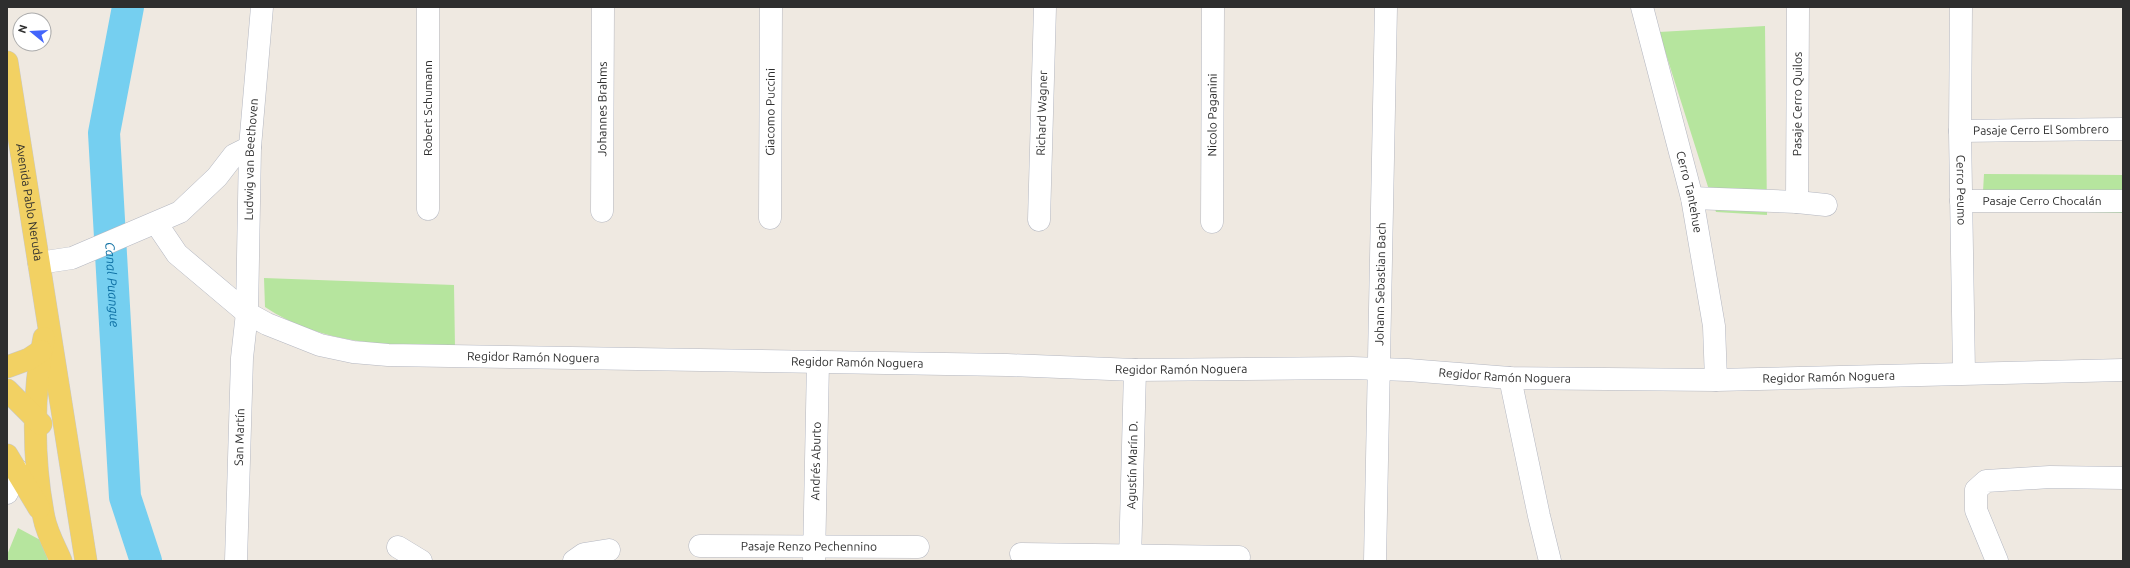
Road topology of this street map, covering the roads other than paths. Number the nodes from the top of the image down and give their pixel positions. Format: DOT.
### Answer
graph roads {
  1 [pos="262,7"];
  2 [pos="428,7"];
  3 [pos="603,7"];
  4 [pos="771,7"];
  5 [pos="1045,7"];
  6 [pos="1213,7"];
  7 [pos="1386,7"];
  8 [pos="1642,7"];
  9 [pos="1798,7"];
  10 [pos="1961,7"];
  11 [pos="7,62"];
  12 [pos="2123,129"];
  13 [pos="1960,131"];
  14 [pos="250,147"];
  15 [pos="1692,198"];
  16 [pos="1961,201"];
  17 [pos="2123,201"];
  18 [pos="1797,202"];
  19 [pos="1826,205"];
  20 [pos="428,209"];
  21 [pos="602,211"];
  22 [pos="770,218"];
  23 [pos="1040,220"];
  24 [pos="1212,222"];
  25 [pos="156,223"];
  26 [pos="39,263"];
  27 [pos="247,313"];
  28 [pos="48,319"];
  29 [pos="41,351"];
  30 [pos="818,362"];
  31 [pos="7,367"];
  32 [pos="1379,369"];
  33 [pos="1136,370"];
  34 [pos="2123,370"];
  35 [pos="1964,373"];
  36 [pos="1510,378"];
  37 [pos="1716,380"];
  38 [pos="7,390"];
  39 [pos="36,418"];
  40 [pos="12,462"];
  41 [pos="72,474"];
  42 [pos="2123,478"];
  43 [pos="7,493"];
  44 [pos="1539,516"];
  45 [pos="45,520"];
  46 [pos="700,546"];
  47 [pos="398,547"];
  48 [pos="918,547"];
  49 [pos="609,550"];
  50 [pos="814,554"];
  51 [pos="1021,554"];
  52 [pos="1239,556"];
  53 [pos="1130,558"];
  54 [pos="61,561"];
  55 [pos="86,561"];
  56 [pos="236,561"];
  57 [pos="421,561"];
  58 [pos="574,561"];
  59 [pos="1375,561"];
  60 [pos="1538,561"];
  61 [pos="1550,561"];
  62 [pos="1998,561"];
  1 -- 14 [label="street, Ludwig van Beethoven"];
  2 -- 20 [label="street, Robert Schumann"];
  3 -- 21 [label="street, Johannes Brahms"];
  4 -- 22 [label="street, Giacomo Puccini"];
  5 -- 23 [label="street, Richard Wagner"];
  6 -- 24 [label="street, Nicolo Paganini"];
  7 -- 32 [label="street, Johann Sebastian Bach"];
  8 -- 15 [label="street, Cerro Tantehue"];
  9 -- 18 [label="street, Pasaje Cerro Quilos"];
  10 -- 13 [label="street, Cerro Peumo"];
  11 -- 26 [label="main road, Avenida Pablo Neruda"];
  12 -- 13 [label="street, Pasaje Cerro El Sombrero"];
  13 -- 16 [label="street, Cerro Peumo"];
  14 -- 25 [label="street"];
  14 -- 27 [label="street, Ludwig van Beethoven"];
  15 -- 18 [label="street"];
  15 -- 37 [label="street, Cerro Tantehue"];
  16 -- 17 [label="street, Pasaje Cerro Chocalán"];
  16 -- 35 [label="street, Cerro Peumo"];
  18 -- 19 [label="street"];
  25 -- 26 [label="street"];
  25 -- 27 [label="street, Regidor Ramón Noguera"];
  26 -- 28 [label="main road, Avenida Pablo Neruda"];
  27 -- 30 [label="street, Regidor Ramón Noguera"];
  27 -- 56 [label="street, San Martín"];
  28 -- 29 [label="main road, Avenida Pablo Neruda"];
  28 -- 41 [label="main road, Avenida Pablo Neruda"];
  29 -- 31 [label="main road"];
  29 -- 39 [label="main road, Avenida Pablo Neruda"];
  30 -- 33 [label="street, Regidor Ramón Noguera"];
  30 -- 50 [label="street, Andrés Aburto"];
  32 -- 33 [label="street, Regidor Ramón Noguera"];
  32 -- 36 [label="street, Regidor Ramón Noguera"];
  32 -- 59 [label="street, Johann Sebastian Bach"];
  33 -- 53 [label="street, Agustín Marín D."];
  34 -- 35 [label="street, Regidor Ramón Noguera"];
  35 -- 37 [label="street, Regidor Ramón Noguera"];
  36 -- 37 [label="street, Regidor Ramón Noguera"];
  36 -- 44 [label="street"];
  38 -- 39 [label="main road"];
  39 -- 41 [label="main road"];
  39 -- 45 [label="main road, Avenida Pablo Neruda"];
  40 -- 43 [label="street"];
  40 -- 45 [label="main road"];
  41 -- 55 [label="main road, Avenida Pablo Neruda"];
  42 -- 62 [label="street"];
  44 -- 60 [label="street"];
  44 -- 61 [label="street"];
  45 -- 54 [label="main road, Avenida Pablo Neruda"];
  46 -- 50 [label="street, Pasaje Renzo Pechennino"];
  47 -- 57 [label="street"];
  48 -- 50 [label="street, Pasaje Renzo Pechennino"];
  49 -- 58 [label="street"];
  51 -- 53 [label="street"];
  52 -- 53 [label="street"];
}
